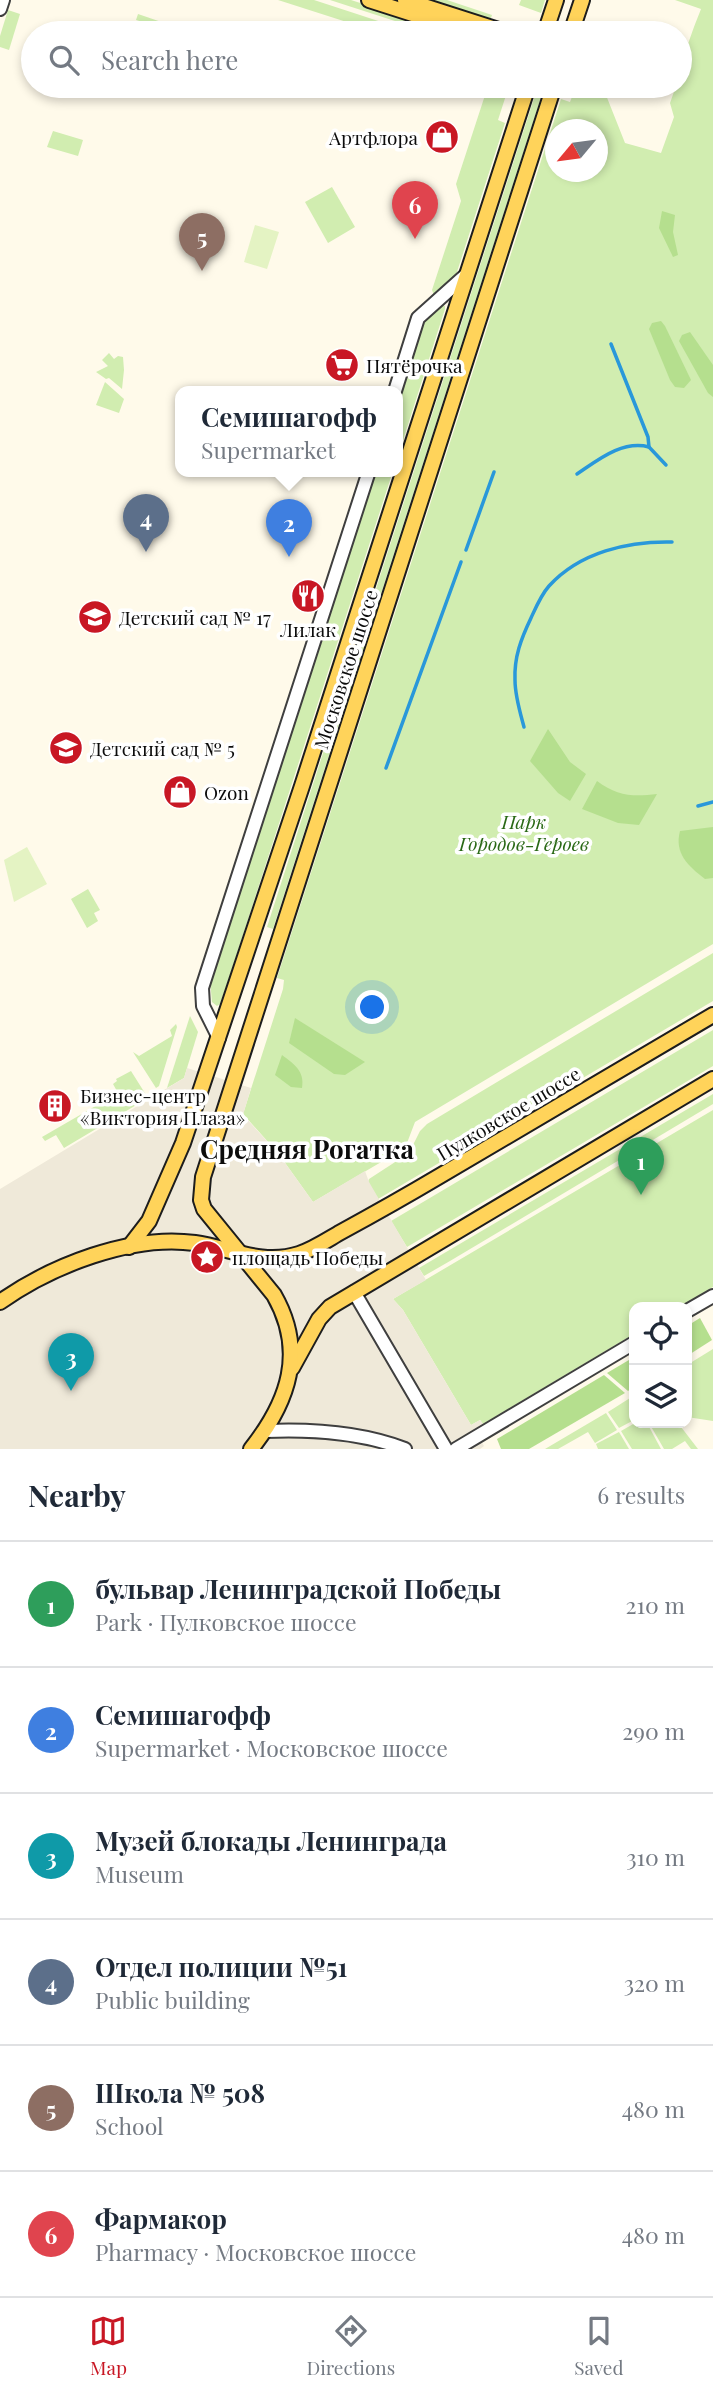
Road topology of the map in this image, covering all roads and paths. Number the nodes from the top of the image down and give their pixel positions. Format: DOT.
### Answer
graph roads {
  1 [pos="3,0"];
  2 [pos="369,0"];
  3 [pos="405,0"];
  4 [pos="556,0"];
  5 [pos="582,0"];
  6 [pos="0,9"];
  7 [pos="435,21"];
  8 [pos="471,21"];
  9 [pos="549,21"];
  10 [pos="575,21"];
  11 [pos="524,98"];
  12 [pos="550,98"];
  13 [pos="467,274"];
  14 [pos="397,386"];
  15 [pos="403,472"];
  16 [pos="367,477"];
  17 [pos="401,477"];
  18 [pos="251,943"];
  19 [pos="275,950"];
  20 [pos="713,1015"];
  21 [pos="219,1038"];
  22 [pos="713,1079"];
  23 [pos="128,1247"];
  24 [pos="242,1255"];
  25 [pos="354,1292"];
  26 [pos="713,1296"];
  27 [pos="0,1302"];
  28 [pos="692,1308"];
  29 [pos="629,1346"];
  30 [pos="292,1368"];
  31 [pos="265,1431"];
  32 [pos="251,1449"];
  33 [pos="405,1449"];
  34 [pos="446,1449"];
  35 [pos="456,1449"];
  1 -- 6 [label="street"];
  2 -- 7 [label="main road"];
  3 -- 8 [label="main road"];
  4 -- 9 [label="main road"];
  5 -- 10 [label="main road"];
  11 -- 13 [label="main road, Московское шоссе"];
  12 -- 19 [label="main road, Московское шоссе"];
  13 -- 14 [label="street"];
  13 -- 15 [label="main road, Московское шоссе"];
  16 -- 21 [label="street"];
  17 -- 18 [label="main road, Московское шоссе"];
  18 -- 19 [label="main road"];
  18 -- 21 [label="main road, Московское шоссе"];
  19 -- 24 [label="main road, Московское шоссе"];
  20 -- 24 [label="main road, Пулковское шоссе"];
  21 -- 23 [label="main road, Московское шоссе"];
  22 -- 25 [label="main road"];
  23 -- 24 [label="main road"];
  23 -- 27 [label="main road"];
  24 -- 30 [label="main road"];
  25 -- 30 [label="main road"];
  25 -- 34 [label="street"];
  26 -- 28 [label="street"];
  29 -- 35 [label="street"];
  30 -- 31 [label="main road"];
  31 -- 32 [label="main road"];
  31 -- 33 [label="street"];
}
